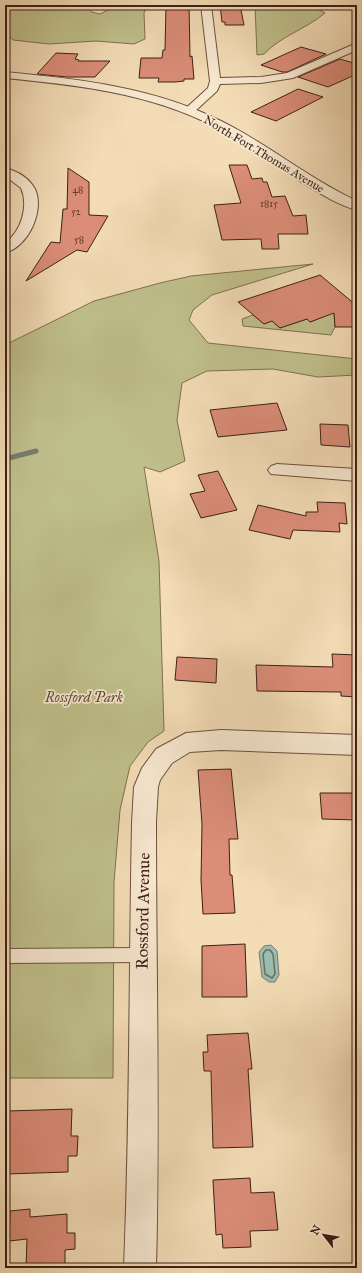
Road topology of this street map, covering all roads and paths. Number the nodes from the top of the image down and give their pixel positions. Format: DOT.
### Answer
graph roads {
  1 [pos="206,5"];
  2 [pos="357,46"];
  3 [pos="6,76"];
  4 [pos="214,79"];
  5 [pos="189,111"];
  6 [pos="5,172"];
  7 [pos="357,206"];
  8 [pos="5,249"];
  9 [pos="277,470"];
  10 [pos="357,475"];
  11 [pos="357,745"];
  12 [pos="143,954"];
  13 [pos="5,956"];
  14 [pos="140,1268"];
  1 -- 4 [label="street"];
  2 -- 4 [label="street"];
  3 -- 5 [label="street, North Fort Thomas Avenue"];
  4 -- 5 [label="street"];
  5 -- 7 [label="street, North Fort Thomas Avenue"];
  6 -- 8 [label="street"];
  9 -- 10 [label="street"];
  11 -- 12 [label="street, Rossford Avenue"];
  12 -- 13 [label="lane"];
  12 -- 14 [label="street, Rossford Avenue"];
}
